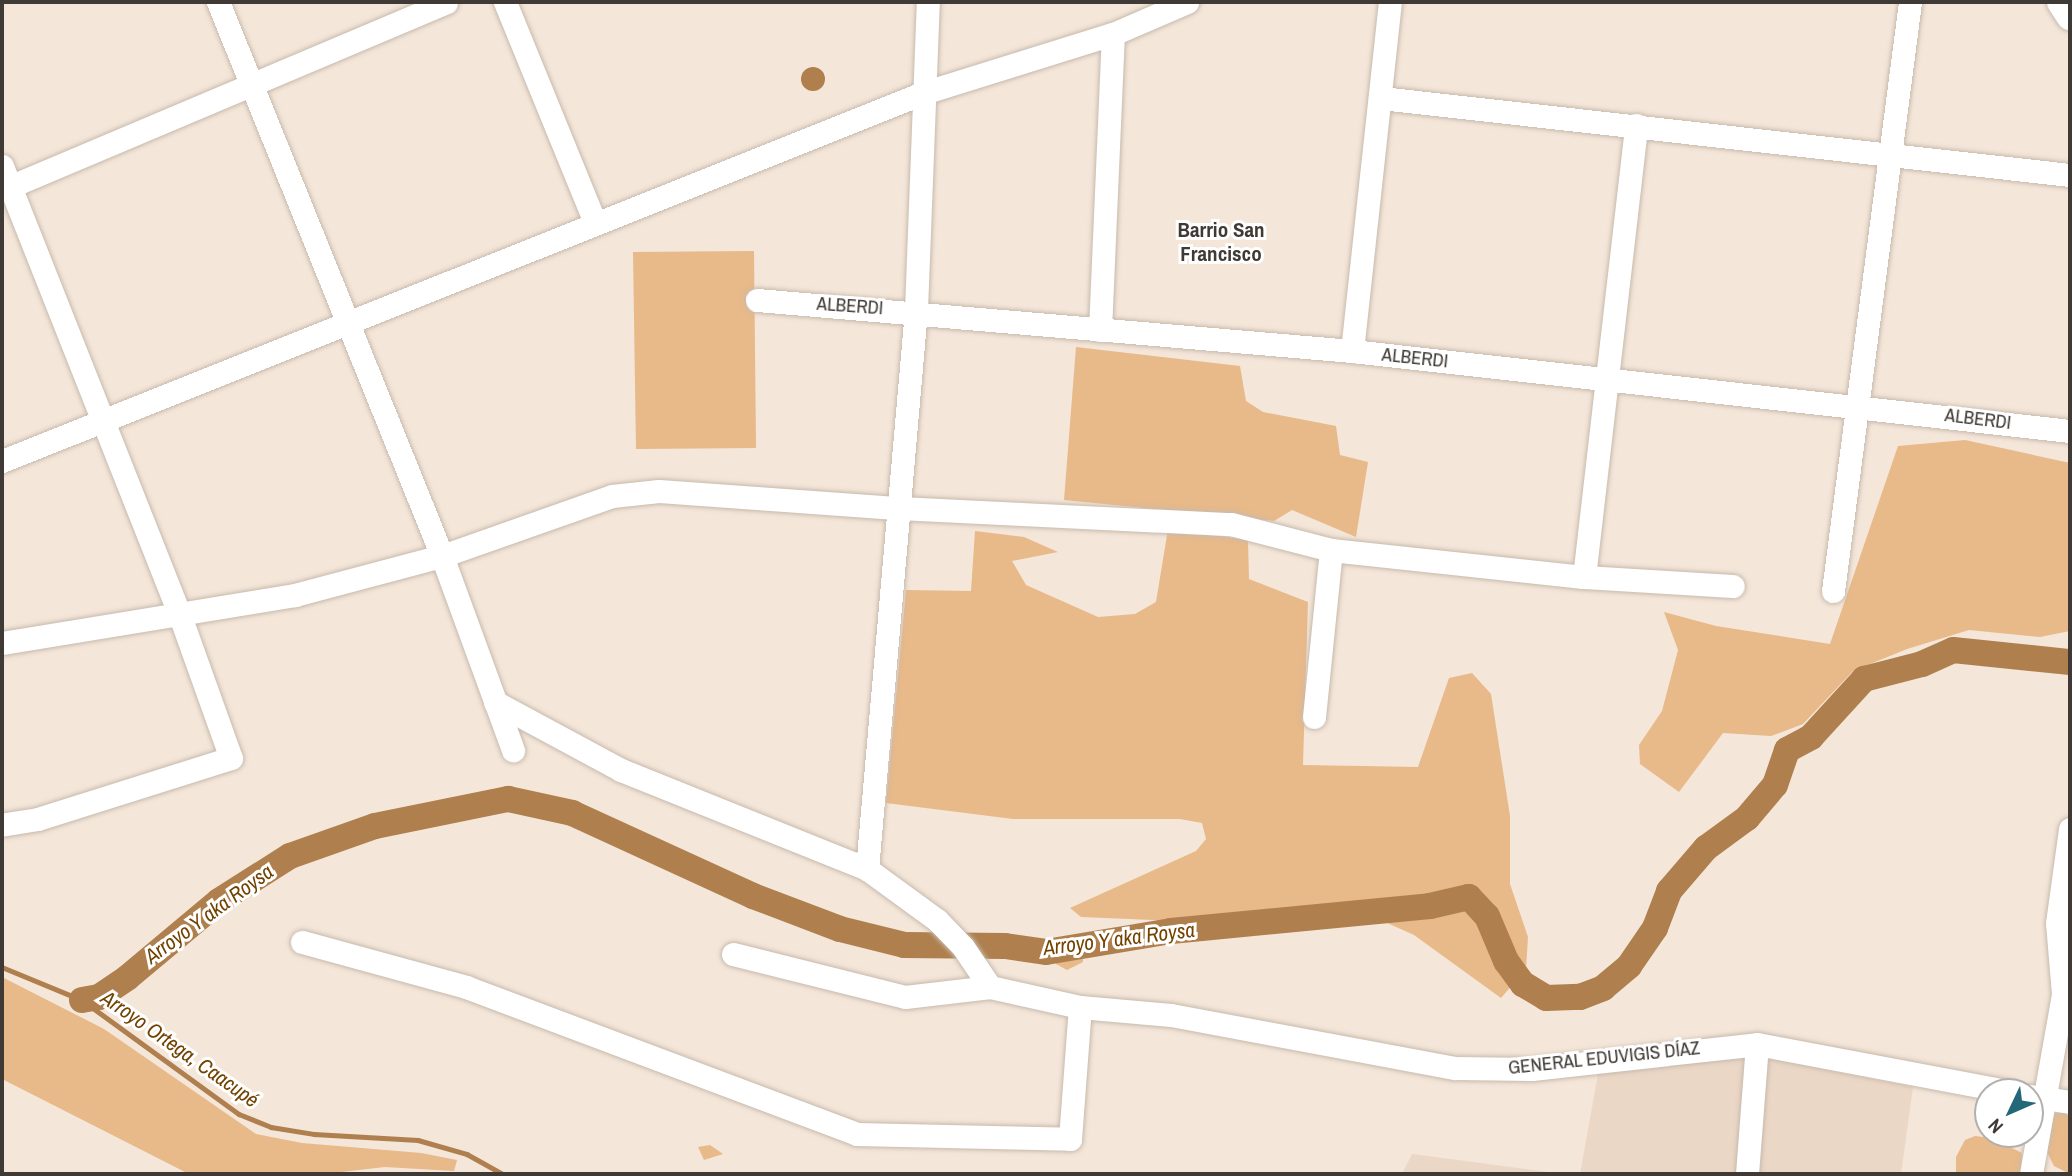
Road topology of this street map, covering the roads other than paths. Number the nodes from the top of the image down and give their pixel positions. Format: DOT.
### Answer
graph roads {
  1 [pos="218,2"];
  2 [pos="446,2"];
  3 [pos="505,2"];
  4 [pos="928,2"];
  5 [pos="1187,2"];
  6 [pos="1390,2"];
  7 [pos="1910,2"];
  8 [pos="2061,2"];
  9 [pos="2070,16"];
  10 [pos="1113,34"];
  11 [pos="252,81"];
  12 [pos="923,93"];
  13 [pos="1381,98"];
  14 [pos="1636,125"];
  15 [pos="1890,155"];
  16 [pos="2070,175"];
  17 [pos="5,181"];
  18 [pos="594,222"];
  19 [pos="757,300"];
  20 [pos="916,310"];
  21 [pos="348,319"];
  22 [pos="1100,330"];
  23 [pos="1352,351"];
  24 [pos="1608,379"];
  25 [pos="1855,404"];
  26 [pos="103,420"];
  27 [pos="2070,431"];
  28 [pos="2,461"];
  29 [pos="899,509"];
  30 [pos="1331,550"];
  31 [pos="442,556"];
  32 [pos="1584,577"];
  33 [pos="1733,586"];
  34 [pos="1833,591"];
  35 [pos="178,613"];
  36 [pos="2,643"];
  37 [pos="495,702"];
  38 [pos="1314,717"];
  39 [pos="513,750"];
  40 [pos="2,825"];
  41 [pos="2070,829"];
  42 [pos="867,869"];
  43 [pos="2064,924"];
  44 [pos="302,942"];
  45 [pos="733,954"];
  46 [pos="990,987"];
  47 [pos="1080,1007"];
  48 [pos="1757,1044"];
  49 [pos="2042,1078"];
  50 [pos="1974,1085"];
  51 [pos="2044,1098"];
  52 [pos="2070,1102"];
  53 [pos="2033,1148"];
  54 [pos="1754,1173"];
  55 [pos="2031,1174"];
  1 -- 11 [label="street"];
  2 -- 11 [label="street"];
  3 -- 18 [label="street"];
  4 -- 12 [label="street"];
  5 -- 10 [label="street"];
  6 -- 13 [label="street"];
  7 -- 15 [label="street"];
  8 -- 9 [label="main road"];
  10 -- 12 [label="street"];
  10 -- 22 [label="street"];
  11 -- 17 [label="street"];
  11 -- 21 [label="street"];
  12 -- 18 [label="street"];
  12 -- 20 [label="street"];
  13 -- 14 [label="street"];
  13 -- 23 [label="street"];
  14 -- 15 [label="street"];
  14 -- 24 [label="street"];
  15 -- 16 [label="street"];
  15 -- 25 [label="street"];
  17 -- 26 [label="street"];
  18 -- 21 [label="street"];
  19 -- 20 [label="street, ALBERDI"];
  20 -- 22 [label="street, ALBERDI"];
  20 -- 29 [label="street"];
  21 -- 26 [label="street"];
  21 -- 31 [label="street"];
  22 -- 23 [label="street, ALBERDI"];
  23 -- 24 [label="street, ALBERDI"];
  24 -- 25 [label="street, ALBERDI"];
  24 -- 32 [label="street"];
  25 -- 27 [label="street, ALBERDI"];
  25 -- 34 [label="street"];
  26 -- 28 [label="street"];
  26 -- 35 [label="street"];
  29 -- 30 [label="street"];
  29 -- 31 [label="street"];
  29 -- 42 [label="street"];
  30 -- 32 [label="street"];
  30 -- 38 [label="street"];
  31 -- 35 [label="street"];
  31 -- 37 [label="street"];
  32 -- 33 [label="street"];
  35 -- 36 [label="street"];
  35 -- 40 [label="street"];
  37 -- 39 [label="street"];
  37 -- 42 [label="street"];
  41 -- 43 [label="street"];
  42 -- 46 [label="street"];
  43 -- 49 [label="street"];
  44 -- 47 [label="street"];
  45 -- 46 [label="street, GENERAL EDUVIGIS DÍAZ"];
  46 -- 47 [label="street, GENERAL EDUVIGIS DÍAZ"];
  47 -- 48 [label="street, GENERAL EDUVIGIS DÍAZ"];
  48 -- 50 [label="street, GENERAL EDUVIGIS DÍAZ"];
  48 -- 54 [label="street"];
  51 -- 52 [label="street"];
  53 -- 55 [label="street"];
}
